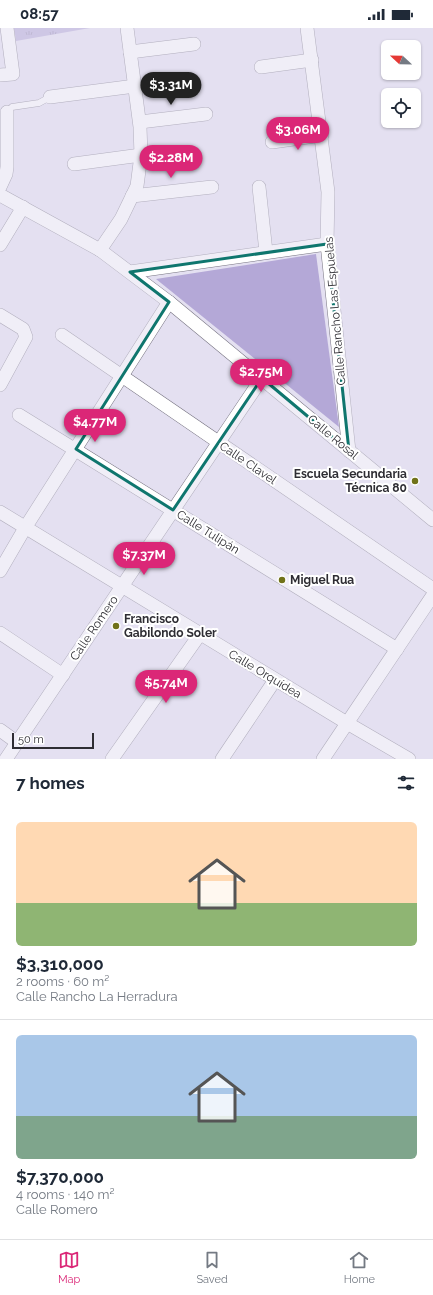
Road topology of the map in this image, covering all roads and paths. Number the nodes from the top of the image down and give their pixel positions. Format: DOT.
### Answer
graph roads {
  1 [pos="7,28"];
  2 [pos="127,28"];
  3 [pos="307,28"];
  4 [pos="194,44"];
  5 [pos="130,52"];
  6 [pos="312,60"];
  7 [pos="261,67"];
  8 [pos="0,75"];
  9 [pos="135,86"];
  10 [pos="50,97"];
  11 [pos="7,112"];
  12 [pos="206,114"];
  13 [pos="140,122"];
  14 [pos="322,135"];
  15 [pos="272,142"];
  16 [pos="141,155"];
  17 [pos="74,164"];
  18 [pos="0,187"];
  19 [pos="212,187"];
  20 [pos="259,187"];
  21 [pos="0,195"];
  22 [pos="132,196"];
  23 [pos="24,207"];
  24 [pos="327,244"];
  25 [pos="0,245"];
  26 [pos="100,250"];
  27 [pos="266,252"];
  28 [pos="130,272"];
  29 [pos="169,302"];
  30 [pos="0,315"];
  31 [pos="62,336"];
  32 [pos="122,377"];
  33 [pos="262,378"];
  34 [pos="0,385"];
  35 [pos="19,415"];
  36 [pos="218,442"];
  37 [pos="76,449"];
  38 [pos="349,451"];
  39 [pos="173,510"];
  40 [pos="0,512"];
  41 [pos="433,520"];
  42 [pos="25,528"];
  43 [pos="0,571"];
  44 [pos="122,587"];
  45 [pos="433,589"];
  46 [pos="433,594"];
  47 [pos="0,633"];
  48 [pos="200,634"];
  49 [pos="396,649"];
  50 [pos="63,675"];
  51 [pos="275,680"];
  52 [pos="347,723"];
  53 [pos="0,730"];
  54 [pos="18,743"];
  55 [pos="6,759"];
  56 [pos="112,759"];
  57 [pos="222,759"];
  58 [pos="323,759"];
  59 [pos="408,759"];
  1 -- 8 [label="street"];
  2 -- 5 [label="street"];
  3 -- 6 [label="street, Calle Rancho Las Espuelas"];
  4 -- 5 [label="street"];
  5 -- 9 [label="street"];
  6 -- 7 [label="street"];
  6 -- 14 [label="street, Calle Rancho Las Espuelas"];
  9 -- 10 [label="street"];
  9 -- 13 [label="street"];
  10 -- 11 [label="lane"];
  11 -- 18 [label="street"];
  12 -- 13 [label="street"];
  13 -- 16 [label="street"];
  14 -- 15 [label="street"];
  14 -- 24 [label="street, Calle Rancho Las Espuelas"];
  16 -- 17 [label="street"];
  16 -- 22 [label="street"];
  19 -- 22 [label="street"];
  20 -- 27 [label="street"];
  21 -- 23 [label="street, Calle Rosal"];
  22 -- 26 [label="street"];
  23 -- 25 [label="street"];
  23 -- 26 [label="street, Calle Rosal"];
  24 -- 27 [label="street"];
  24 -- 38 [label="street, Calle Rancho Las Espuelas"];
  26 -- 28 [label="street, Calle Rosal"];
  27 -- 28 [label="street"];
  28 -- 29 [label="street, Calle Rosal"];
  29 -- 32 [label="street"];
  29 -- 33 [label="street, Calle Rosal"];
  30 -- 34 [label="street"];
  31 -- 32 [label="street, Calle Clavel"];
  32 -- 36 [label="street, Calle Clavel"];
  32 -- 37 [label="street"];
  33 -- 36 [label="street, Calle Romero"];
  33 -- 38 [label="street, Calle Rosal"];
  35 -- 37 [label="street, Calle Tulipán"];
  36 -- 39 [label="street, Calle Romero"];
  36 -- 45 [label="street, Calle Clavel"];
  37 -- 39 [label="street, Calle Tulipán"];
  37 -- 42 [label="street"];
  38 -- 41 [label="street, Calle Rosal"];
  39 -- 44 [label="street, Calle Romero"];
  39 -- 49 [label="street, Calle Tulipán"];
  40 -- 42 [label="street, Calle Orquídea"];
  42 -- 43 [label="street"];
  42 -- 44 [label="street, Calle Orquídea"];
  44 -- 48 [label="street, Calle Orquídea"];
  44 -- 50 [label="street, Calle Romero"];
  46 -- 49 [label="street"];
  47 -- 50 [label="street"];
  48 -- 51 [label="street, Calle Orquídea"];
  48 -- 56 [label="street"];
  49 -- 52 [label="street"];
  50 -- 54 [label="street, Calle Romero"];
  51 -- 52 [label="street, Calle Orquídea"];
  51 -- 57 [label="street"];
  52 -- 58 [label="street"];
  52 -- 59 [label="street, Calle Orquídea"];
  53 -- 54 [label="street"];
  54 -- 55 [label="street, Calle Romero"];
}
